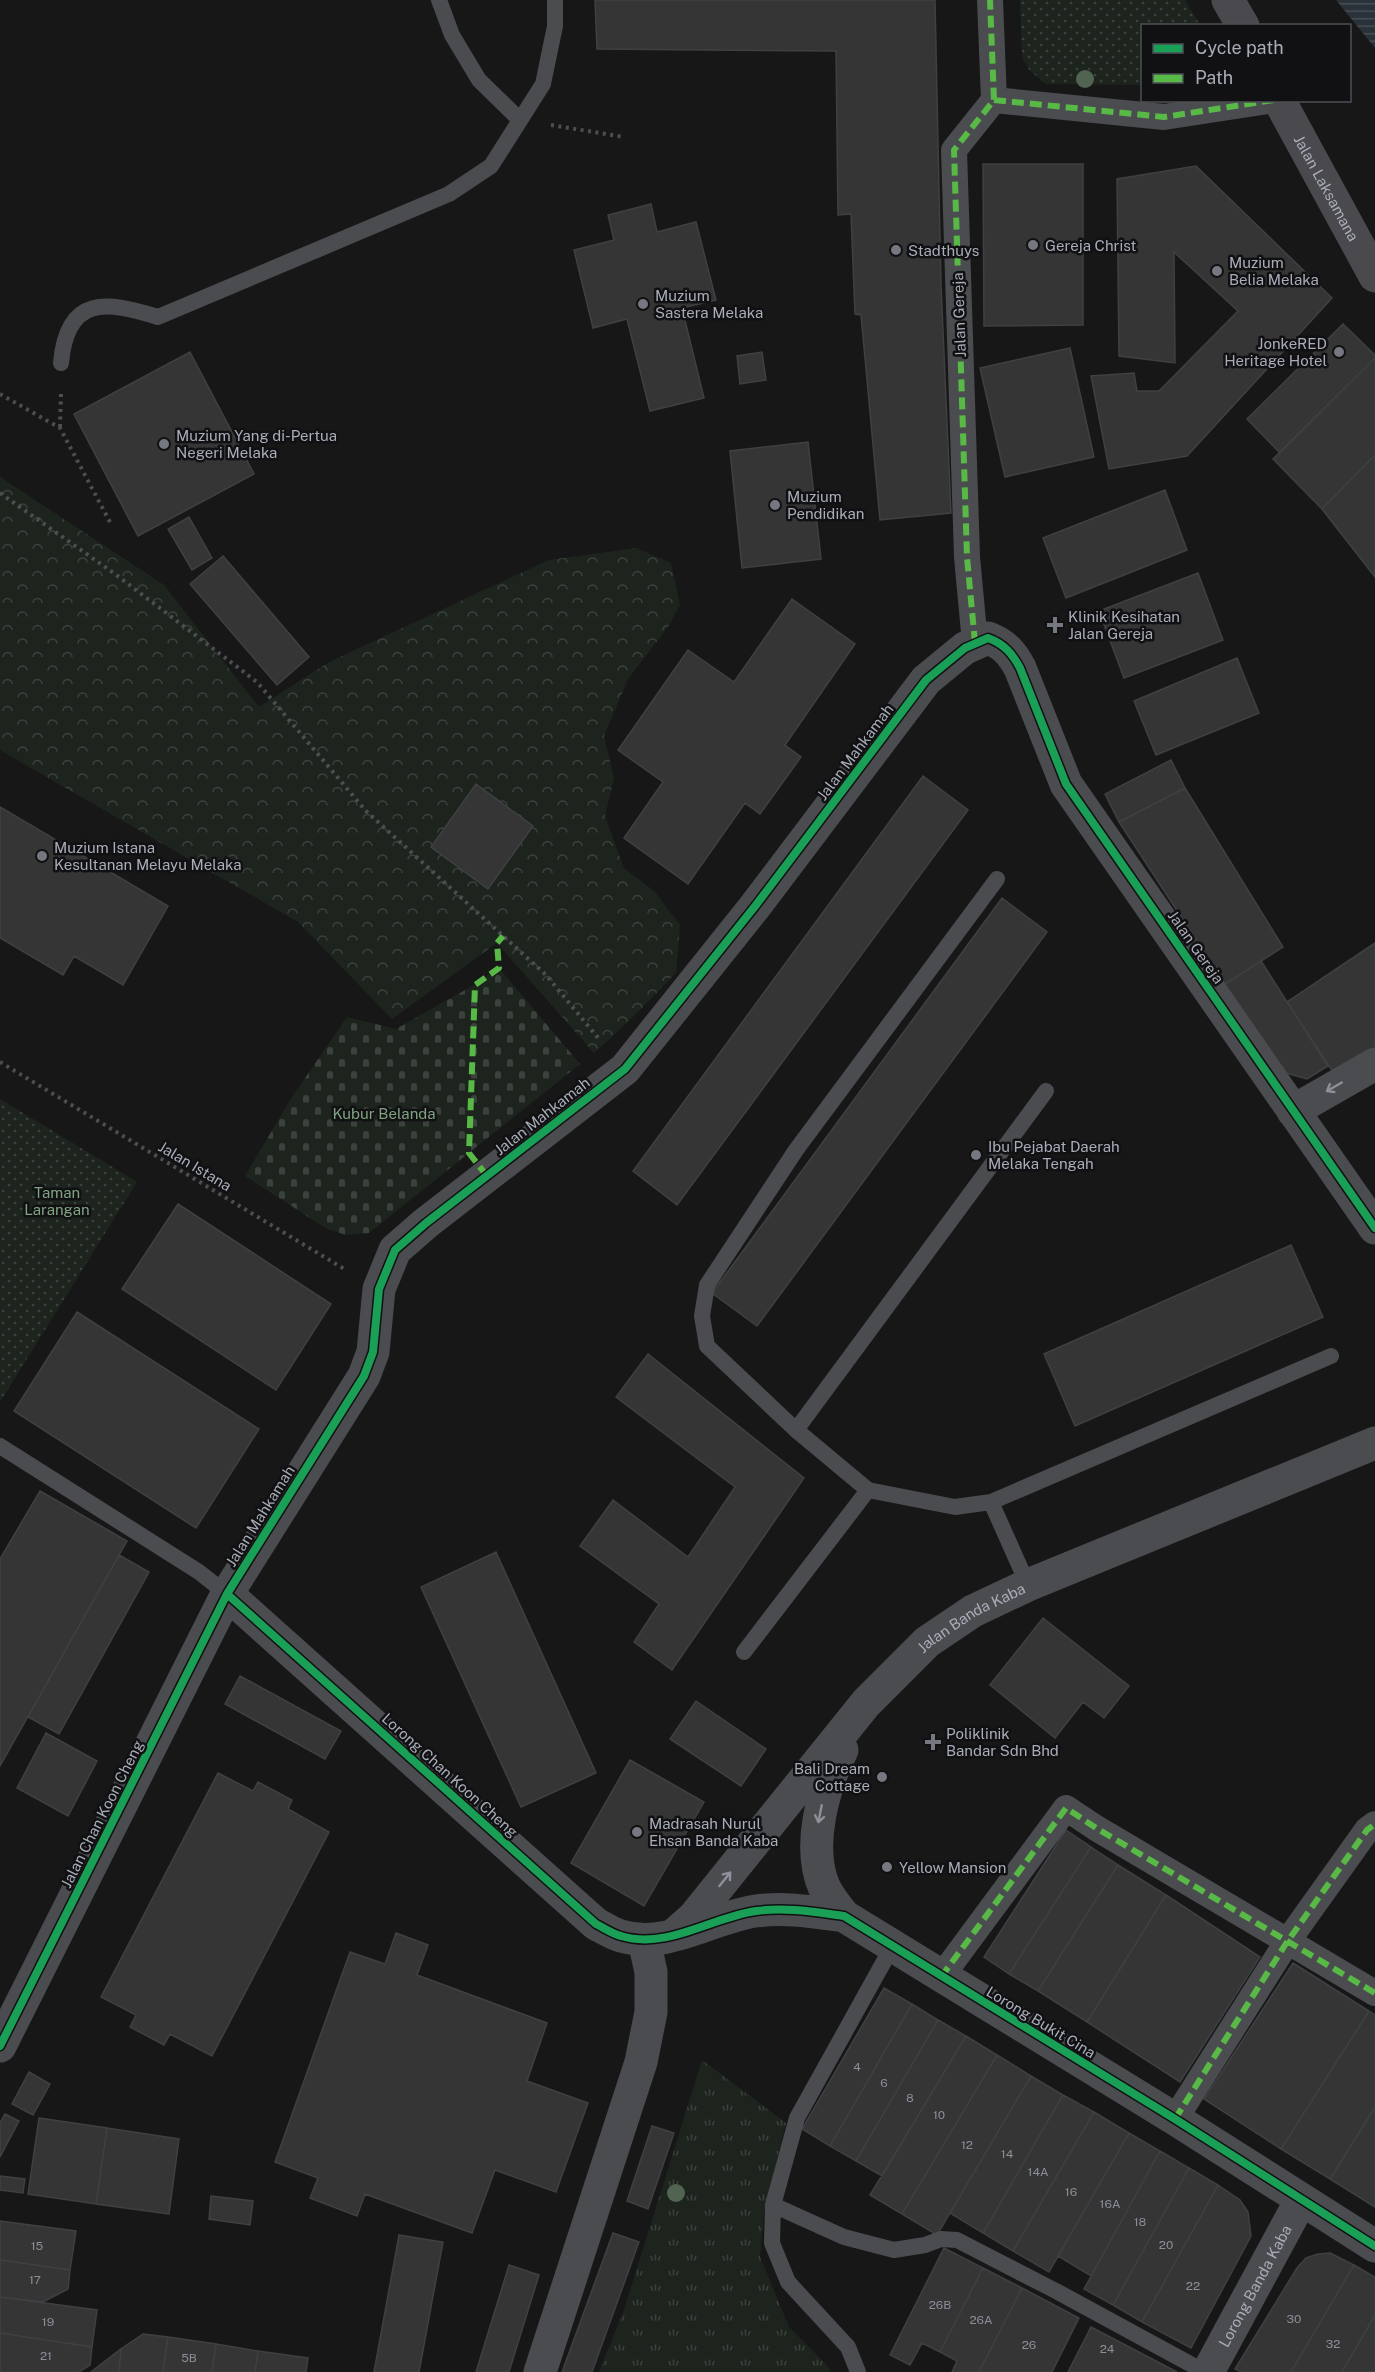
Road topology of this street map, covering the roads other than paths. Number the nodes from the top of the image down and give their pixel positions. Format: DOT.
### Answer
graph roads {
  1 [pos="439,0"];
  2 [pos="555,0"];
  3 [pos="990,0"];
  4 [pos="1228,0"];
  5 [pos="1242,24"];
  6 [pos="994,100"];
  7 [pos="1261,102"];
  8 [pos="1280,102"];
  9 [pos="520,120"];
  10 [pos="1375,276"];
  11 [pos="61,363"];
  12 [pos="975,643"];
  13 [pos="996,879"];
  14 [pos="1375,1064"];
  15 [pos="1046,1091"];
  16 [pos="1293,1111"];
  17 [pos="1375,1228"];
  18 [pos="1331,1356"];
  19 [pos="796,1430"];
  20 [pos="1375,1443"];
  21 [pos="0,1446"];
  22 [pos="868,1490"];
  23 [pos="991,1502"];
  24 [pos="1028,1585"];
  25 [pos="227,1594"];
  26 [pos="744,1652"];
  27 [pos="866,1702"];
  28 [pos="1375,1824"];
  29 [pos="844,1916"];
  30 [pos="657,1938"];
  31 [pos="1287,1941"];
  32 [pos="892,1947"];
  33 [pos="941,1977"];
  34 [pos="1375,1993"];
  35 [pos="0,2046"];
  36 [pos="1175,2119"];
  37 [pos="1301,2200"];
  38 [pos="773,2205"];
  39 [pos="1375,2246"];
  40 [pos="540,2372"];
  41 [pos="858,2372"];
  42 [pos="1207,2372"];
  1 -- 9 [label="lane"];
  2 -- 9 [label="lane"];
  3 -- 6 [label="street"];
  4 -- 5 [label="main road"];
  6 -- 7 [label="street"];
  6 -- 12 [label="street, Jalan Gereja"];
  8 -- 10 [label="main road, Jalan Laksamana"];
  9 -- 11 [label="lane"];
  12 -- 16 [label="street, Jalan Gereja"];
  12 -- 25 [label="street, Jalan Mahkamah"];
  13 -- 19 [label="lane"];
  14 -- 16 [label="street, one-way"];
  15 -- 19 [label="lane"];
  16 -- 17 [label="street, Jalan Gereja"];
  18 -- 23 [label="lane"];
  19 -- 22 [label="lane"];
  20 -- 24 [label="street, Jalan Banda Kaba"];
  21 -- 25 [label="lane"];
  22 -- 23 [label="lane"];
  22 -- 26 [label="lane"];
  23 -- 24 [label="lane"];
  24 -- 27 [label="street, Jalan Banda Kaba"];
  25 -- 30 [label="street, Lorong Chan Koon Cheng"];
  25 -- 35 [label="street, Jalan Chan Koon Cheng"];
  27 -- 29 [label="street, Lorong Bukit Cina, one-way"];
  30 -- 27 [label="street, Jalan Banda Kaba, one-way"];
  28 -- 31 [label="street"];
  29 -- 30 [label="street, Lorong Bukit Cina"];
  29 -- 32 [label="street, Lorong Bukit Cina"];
  30 -- 40 [label="street"];
  31 -- 33 [label="street"];
  31 -- 34 [label="street"];
  31 -- 36 [label="street"];
  32 -- 33 [label="street, Lorong Bukit Cina"];
  32 -- 38 [label="lane"];
  33 -- 36 [label="street, Lorong Bukit Cina"];
  36 -- 37 [label="street, Lorong Bukit Cina"];
  37 -- 39 [label="street, Lorong Bukit Cina"];
  37 -- 42 [label="street, Lorong Banda Kaba"];
  38 -- 41 [label="lane"];
  38 -- 42 [label="lane"];
}
